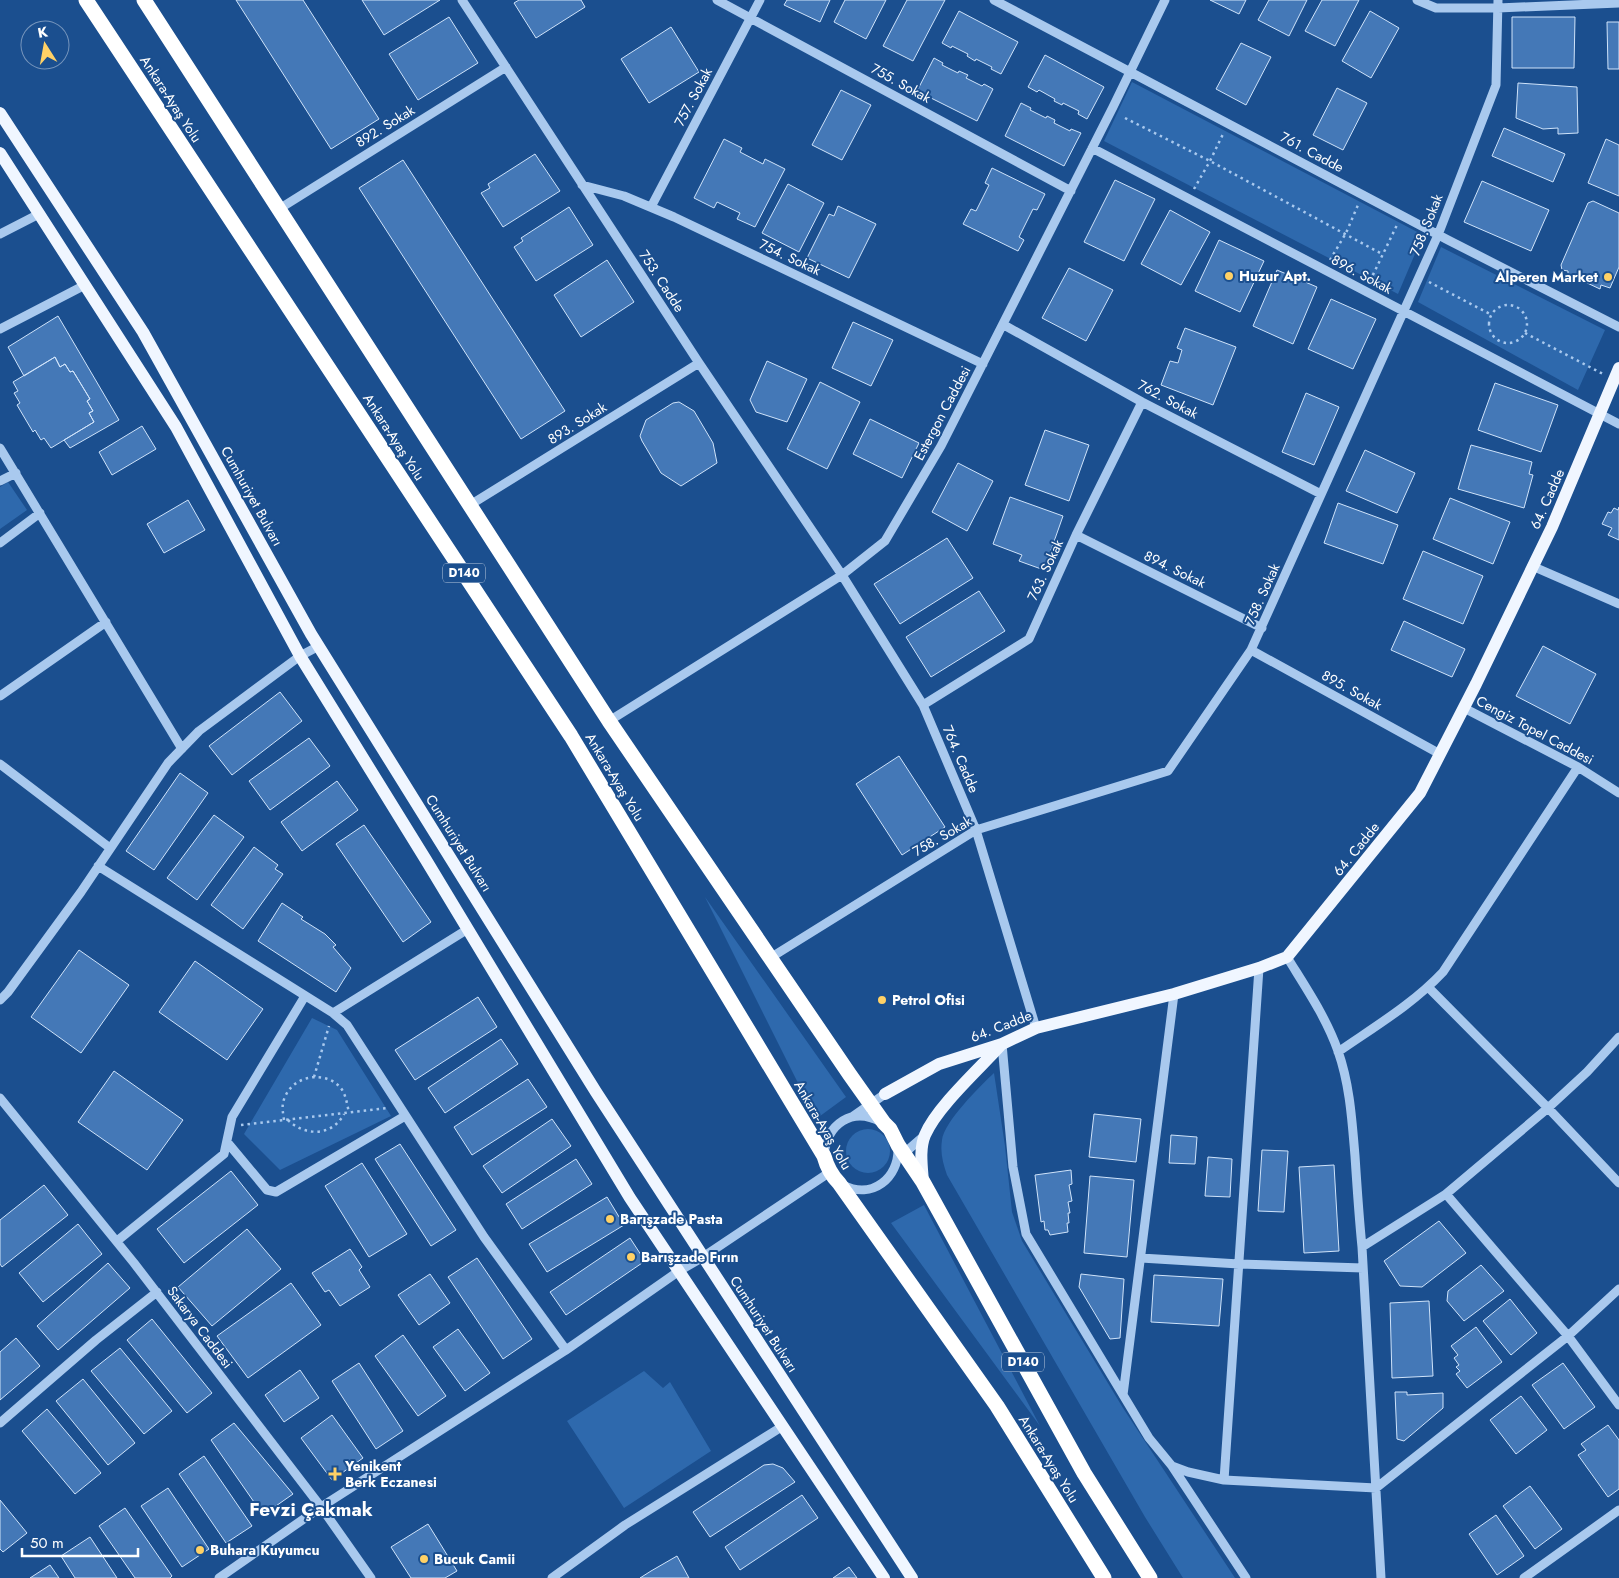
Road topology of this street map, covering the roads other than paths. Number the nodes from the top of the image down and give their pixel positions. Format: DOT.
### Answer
graph roads {
  1 [pos="86,0"];
  2 [pos="144,0"];
  3 [pos="717,0"];
  4 [pos="760,0"];
  5 [pos="994,0"];
  6 [pos="1165,0"];
  7 [pos="1417,0"];
  8 [pos="467,2"];
  9 [pos="1619,3"];
  10 [pos="1498,4"];
  11 [pos="751,17"];
  12 [pos="506,67"];
  13 [pos="1130,71"];
  14 [pos="0,113"];
  15 [pos="1092,148"];
  16 [pos="0,153"];
  17 [pos="582,185"];
  18 [pos="1071,191"];
  19 [pos="651,208"];
  20 [pos="279,210"];
  21 [pos="39,214"];
  22 [pos="0,234"];
  23 [pos="1438,235"];
  24 [pos="85,285"];
  25 [pos="1404,311"];
  26 [pos="1004,325"];
  27 [pos="1619,327"];
  28 [pos="0,329"];
  29 [pos="698,363"];
  30 [pos="983,364"];
  31 [pos="1616,374"];
  32 [pos="1142,402"];
  33 [pos="1600,414"];
  34 [pos="1619,424"];
  35 [pos="0,448"];
  36 [pos="16,473"];
  37 [pos="0,481"];
  38 [pos="1321,494"];
  39 [pos="470,505"];
  40 [pos="40,513"];
  41 [pos="1076,535"];
  42 [pos="0,543"];
  43 [pos="1532,566"];
  44 [pos="842,575"];
  45 [pos="1619,604"];
  46 [pos="106,622"];
  47 [pos="1262,628"];
  48 [pos="319,646"];
  49 [pos="1251,650"];
  50 [pos="300,656"];
  51 [pos="0,696"];
  52 [pos="923,705"];
  53 [pos="1464,708"];
  54 [pos="609,721"];
  55 [pos="182,749"];
  56 [pos="1440,754"];
  57 [pos="0,764"];
  58 [pos="1578,767"];
  59 [pos="1619,793"];
  60 [pos="976,830"];
  61 [pos="110,848"];
  62 [pos="98,866"];
  63 [pos="468,929"];
  64 [pos="1287,957"];
  65 [pos="770,958"];
  66 [pos="1259,968"];
  67 [pos="1428,987"];
  68 [pos="1174,994"];
  69 [pos="305,996"];
  70 [pos="0,1000"];
  71 [pos="333,1013"];
  72 [pos="1036,1028"];
  73 [pos="1619,1037"];
  74 [pos="1002,1044"];
  75 [pos="1338,1052"];
  76 [pos="885,1094"];
  77 [pos="0,1098"];
  78 [pos="870,1103"];
  79 [pos="1548,1108"];
  80 [pos="405,1116"];
  81 [pos="852,1117"];
  82 [pos="884,1123"];
  83 [pos="924,1136"];
  84 [pos="227,1142"];
  85 [pos="900,1152"];
  86 [pos="824,1156"];
  87 [pos="834,1177"];
  88 [pos="923,1182"];
  89 [pos="1619,1183"];
  90 [pos="1446,1194"];
  91 [pos="117,1241"];
  92 [pos="1362,1248"];
  93 [pos="703,1257"];
  94 [pos="1141,1258"];
  95 [pos="1239,1264"];
  96 [pos="1363,1268"];
  97 [pos="679,1271"];
  98 [pos="1619,1289"];
  99 [pos="157,1292"];
  100 [pos="1568,1336"];
  101 [pos="566,1350"];
  102 [pos="1123,1395"];
  103 [pos="1619,1405"];
  104 [pos="0,1424"];
  105 [pos="783,1426"];
  106 [pos="1172,1466"];
  107 [pos="1224,1480"];
  108 [pos="1376,1488"];
  109 [pos="321,1507"];
  110 [pos="1619,1510"];
  111 [pos="219,1578"];
  112 [pos="372,1578"];
  113 [pos="553,1578"];
  114 [pos="884,1578"];
  115 [pos="912,1578"];
  116 [pos="1104,1578"];
  117 [pos="1150,1578"];
  118 [pos="1246,1578"];
  119 [pos="1381,1578"];
  120 [pos="1524,1578"];
  1 -- 86 [label="highway, Ankara-Ayaş Yolu / D140"];
  2 -- 20 [label="highway, Ankara-Ayaş Yolu / D140"];
  3 -- 11 [label="street, 755. Sokak"];
  4 -- 11 [label="street, 757. Sokak"];
  5 -- 13 [label="street, 761. Cadde"];
  6 -- 13 [label="street, Estergon Caddesi"];
  7 -- 10 [label="street"];
  8 -- 12 [label="street, 753. Cadde"];
  9 -- 10 [label="street"];
  10 -- 23 [label="street, 758. Sokak"];
  11 -- 18 [label="street, 755. Sokak"];
  11 -- 19 [label="street, 757. Sokak"];
  12 -- 17 [label="street, 753. Cadde"];
  12 -- 20 [label="street, 892. Sokak"];
  13 -- 15 [label="street, Estergon Caddesi"];
  13 -- 23 [label="street, 761. Cadde"];
  14 -- 48 [label="main road, Cumhuriyet Bulvarı"];
  15 -- 18 [label="street, Estergon Caddesi"];
  15 -- 25 [label="street, 896. Sokak"];
  16 -- 21 [label="main road"];
  17 -- 19 [label="street, 754. Sokak"];
  17 -- 29 [label="street, 753. Cadde"];
  18 -- 26 [label="street, Estergon Caddesi"];
  19 -- 30 [label="street, 754. Sokak"];
  20 -- 39 [label="highway, Ankara-Ayaş Yolu / D140"];
  21 -- 22 [label="street"];
  21 -- 24 [label="main road"];
  23 -- 25 [label="street, 758. Sokak"];
  23 -- 27 [label="street, 761. Cadde"];
  24 -- 28 [label="street"];
  24 -- 50 [label="main road"];
  25 -- 33 [label="street, 896. Sokak"];
  25 -- 38 [label="street, 758. Sokak"];
  26 -- 30 [label="street, Estergon Caddesi"];
  26 -- 32 [label="street, 762. Sokak"];
  29 -- 39 [label="street, 893. Sokak"];
  29 -- 44 [label="street, 753. Cadde"];
  30 -- 44 [label="street, Estergon Caddesi"];
  31 -- 33 [label="main road, 64. Cadde"];
  32 -- 38 [label="street, 762. Sokak"];
  32 -- 41 [label="street, 763. Sokak"];
  33 -- 34 [label="street, 896. Sokak"];
  33 -- 43 [label="main road, 64. Cadde"];
  35 -- 36 [label="street"];
  36 -- 37 [label="street"];
  36 -- 40 [label="street"];
  38 -- 47 [label="street, 758. Sokak"];
  39 -- 54 [label="highway, Ankara-Ayaş Yolu / D140"];
  40 -- 42 [label="street"];
  40 -- 46 [label="street"];
  41 -- 47 [label="street, 894. Sokak"];
  41 -- 52 [label="street, 763. Sokak"];
  43 -- 45 [label="street"];
  43 -- 53 [label="main road, 64. Cadde"];
  44 -- 52 [label="street, 764. Cadde"];
  44 -- 54 [label="street, Estergon Caddesi"];
  46 -- 51 [label="street"];
  46 -- 55 [label="street"];
  47 -- 49 [label="street, 758. Sokak"];
  48 -- 50 [label="street"];
  48 -- 93 [label="main road, Cumhuriyet Bulvarı"];
  49 -- 56 [label="street, 895. Sokak"];
  49 -- 60 [label="street, 758. Sokak"];
  50 -- 55 [label="street"];
  50 -- 63 [label="main road"];
  52 -- 60 [label="street, 764. Cadde"];
  53 -- 56 [label="main road, 64. Cadde"];
  53 -- 58 [label="street, Cengiz Topel Caddesi"];
  54 -- 65 [label="highway, Ankara-Ayaş Yolu / D140"];
  55 -- 61 [label="street"];
  56 -- 64 [label="main road, 64. Cadde"];
  57 -- 61 [label="street"];
  58 -- 59 [label="street, Cengiz Topel Caddesi"];
  58 -- 67 [label="street"];
  60 -- 65 [label="street, 758. Sokak"];
  60 -- 72 [label="street, 764. Cadde"];
  61 -- 62 [label="street"];
  62 -- 69 [label="street"];
  62 -- 70 [label="street"];
  63 -- 71 [label="street"];
  63 -- 97 [label="main road"];
  64 -- 66 [label="main road, 64. Cadde"];
  64 -- 75 [label="street"];
  65 -- 78 [label="highway, Ankara-Ayaş Yolu / D140"];
  66 -- 68 [label="main road, 64. Cadde"];
  66 -- 95 [label="street"];
  67 -- 75 [label="street"];
  67 -- 79 [label="street"];
  68 -- 72 [label="main road, 64. Cadde"];
  68 -- 94 [label="street"];
  69 -- 71 [label="street"];
  69 -- 84 [label="street"];
  71 -- 80 [label="street"];
  72 -- 74 [label="main road, 64. Cadde"];
  73 -- 79 [label="street"];
  74 -- 76 [label="main road, 64. Cadde"];
  74 -- 83 [label="main road"];
  74 -- 102 [label="street"];
  75 -- 92 [label="street"];
  76 -- 78 [label="street"];
  77 -- 91 [label="street, Sakarya Caddesi"];
  78 -- 81 [label="street"];
  78 -- 82 [label="highway, Ankara-Ayaş Yolu / D140"];
  79 -- 89 [label="street"];
  79 -- 90 [label="street"];
  80 -- 84 [label="street"];
  80 -- 101 [label="street"];
  81 -- 82 [label="street"];
  81 -- 86 [label="street"];
  82 -- 85 [label="highway, Ankara-Ayaş Yolu / D140"];
  83 -- 85 [label="street"];
  83 -- 88 [label="main road"];
  84 -- 91 [label="street"];
  85 -- 87 [label="street"];
  85 -- 88 [label="highway, Ankara-Ayaş Yolu / D140"];
  86 -- 87 [label="highway, Ankara-Ayaş Yolu / D140"];
  87 -- 93 [label="street"];
  87 -- 116 [label="highway, Ankara-Ayaş Yolu / D140"];
  88 -- 117 [label="highway, Ankara-Ayaş Yolu / D140"];
  90 -- 92 [label="street"];
  90 -- 100 [label="street"];
  91 -- 99 [label="street, Sakarya Caddesi"];
  92 -- 96 [label="street"];
  93 -- 97 [label="street"];
  93 -- 115 [label="main road, Cumhuriyet Bulvarı"];
  94 -- 95 [label="street"];
  94 -- 102 [label="street"];
  95 -- 96 [label="street"];
  95 -- 107 [label="street"];
  96 -- 108 [label="street"];
  97 -- 101 [label="street"];
  97 -- 105 [label="main road"];
  98 -- 100 [label="street"];
  99 -- 104 [label="street"];
  99 -- 109 [label="street, Sakarya Caddesi"];
  100 -- 103 [label="street"];
  100 -- 108 [label="street"];
  101 -- 109 [label="street"];
  102 -- 106 [label="street"];
  105 -- 113 [label="street"];
  105 -- 114 [label="main road"];
  106 -- 107 [label="street"];
  106 -- 118 [label="street"];
  107 -- 108 [label="street"];
  108 -- 119 [label="street"];
  109 -- 111 [label="street"];
  109 -- 112 [label="street, Sakarya Caddesi"];
  110 -- 120 [label="street"];
}
